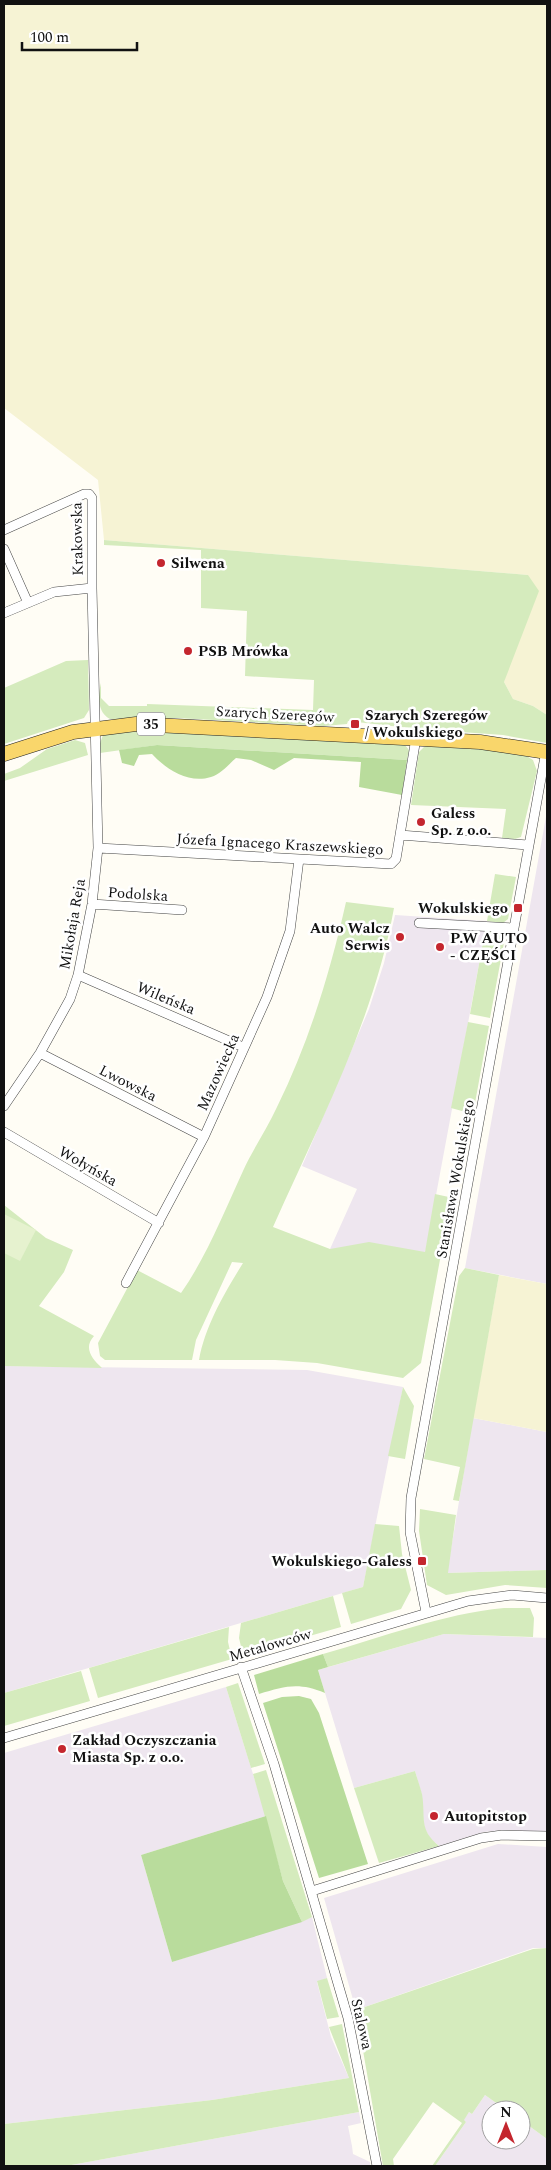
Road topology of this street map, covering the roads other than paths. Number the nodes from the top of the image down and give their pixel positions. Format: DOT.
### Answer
graph roads {
  1 [pos="4,530"];
  2 [pos="4,549"];
  3 [pos="92,588"];
  4 [pos="28,603"];
  5 [pos="4,613"];
  6 [pos="95,727"];
  7 [pos="416,738"];
  8 [pos="546,752"];
  9 [pos="4,754"];
  10 [pos="400,835"];
  11 [pos="528,844"];
  12 [pos="98,848"];
  13 [pos="299,859"];
  14 [pos="92,904"];
  15 [pos="182,910"];
  16 [pos="419,923"];
  17 [pos="514,928"];
  18 [pos="78,975"];
  19 [pos="243,1046"];
  20 [pos="40,1053"];
  21 [pos="4,1106"];
  22 [pos="4,1132"];
  23 [pos="204,1137"];
  24 [pos="159,1223"];
  25 [pos="126,1282"];
  26 [pos="547,1598"];
  27 [pos="426,1612"];
  28 [pos="241,1667"];
  29 [pos="4,1738"];
  30 [pos="547,1836"];
  31 [pos="312,1891"];
  32 [pos="377,2166"];
  1 -- 3 [label="street, Krakowska"];
  2 -- 4 [label="street"];
  3 -- 4 [label="street, Krakowska"];
  3 -- 6 [label="street, Krakowska"];
  4 -- 5 [label="street, Krakowska"];
  6 -- 7 [label="main road, Szarych Szeregów / 35"];
  6 -- 9 [label="main road, Szarych Szeregów / 35"];
  6 -- 12 [label="street, Mikołaja Reja"];
  7 -- 8 [label="main road, Szarych Szeregów / 35"];
  7 -- 10 [label="street, Józefa Ignacego Kraszewskiego"];
  8 -- 11 [label="street, Stanisława Wokulskiego"];
  10 -- 11 [label="street"];
  10 -- 13 [label="street, Józefa Ignacego Kraszewskiego"];
  11 -- 17 [label="street, Stanisława Wokulskiego"];
  12 -- 13 [label="street, Józefa Ignacego Kraszewskiego"];
  12 -- 14 [label="street, Mikołaja Reja"];
  13 -- 19 [label="street, Mazowiecka"];
  14 -- 15 [label="street, Podolska"];
  14 -- 18 [label="street, Mikołaja Reja"];
  16 -- 17 [label="street"];
  17 -- 27 [label="street, Stanisława Wokulskiego"];
  18 -- 19 [label="street, Wileńska"];
  18 -- 20 [label="street, Mikołaja Reja"];
  19 -- 23 [label="street, Mazowiecka"];
  20 -- 21 [label="street, Mikołaja Reja"];
  20 -- 23 [label="street, Lwowska"];
  22 -- 24 [label="street, Wołyńska"];
  23 -- 24 [label="street, Mazowiecka"];
  24 -- 25 [label="street, Mazowiecka"];
  26 -- 27 [label="street, Metalowców"];
  27 -- 28 [label="street, Metalowców"];
  28 -- 29 [label="street, Metalowców"];
  28 -- 31 [label="street, Stalowa"];
  30 -- 31 [label="street"];
  31 -- 32 [label="street, Stalowa"];
}
